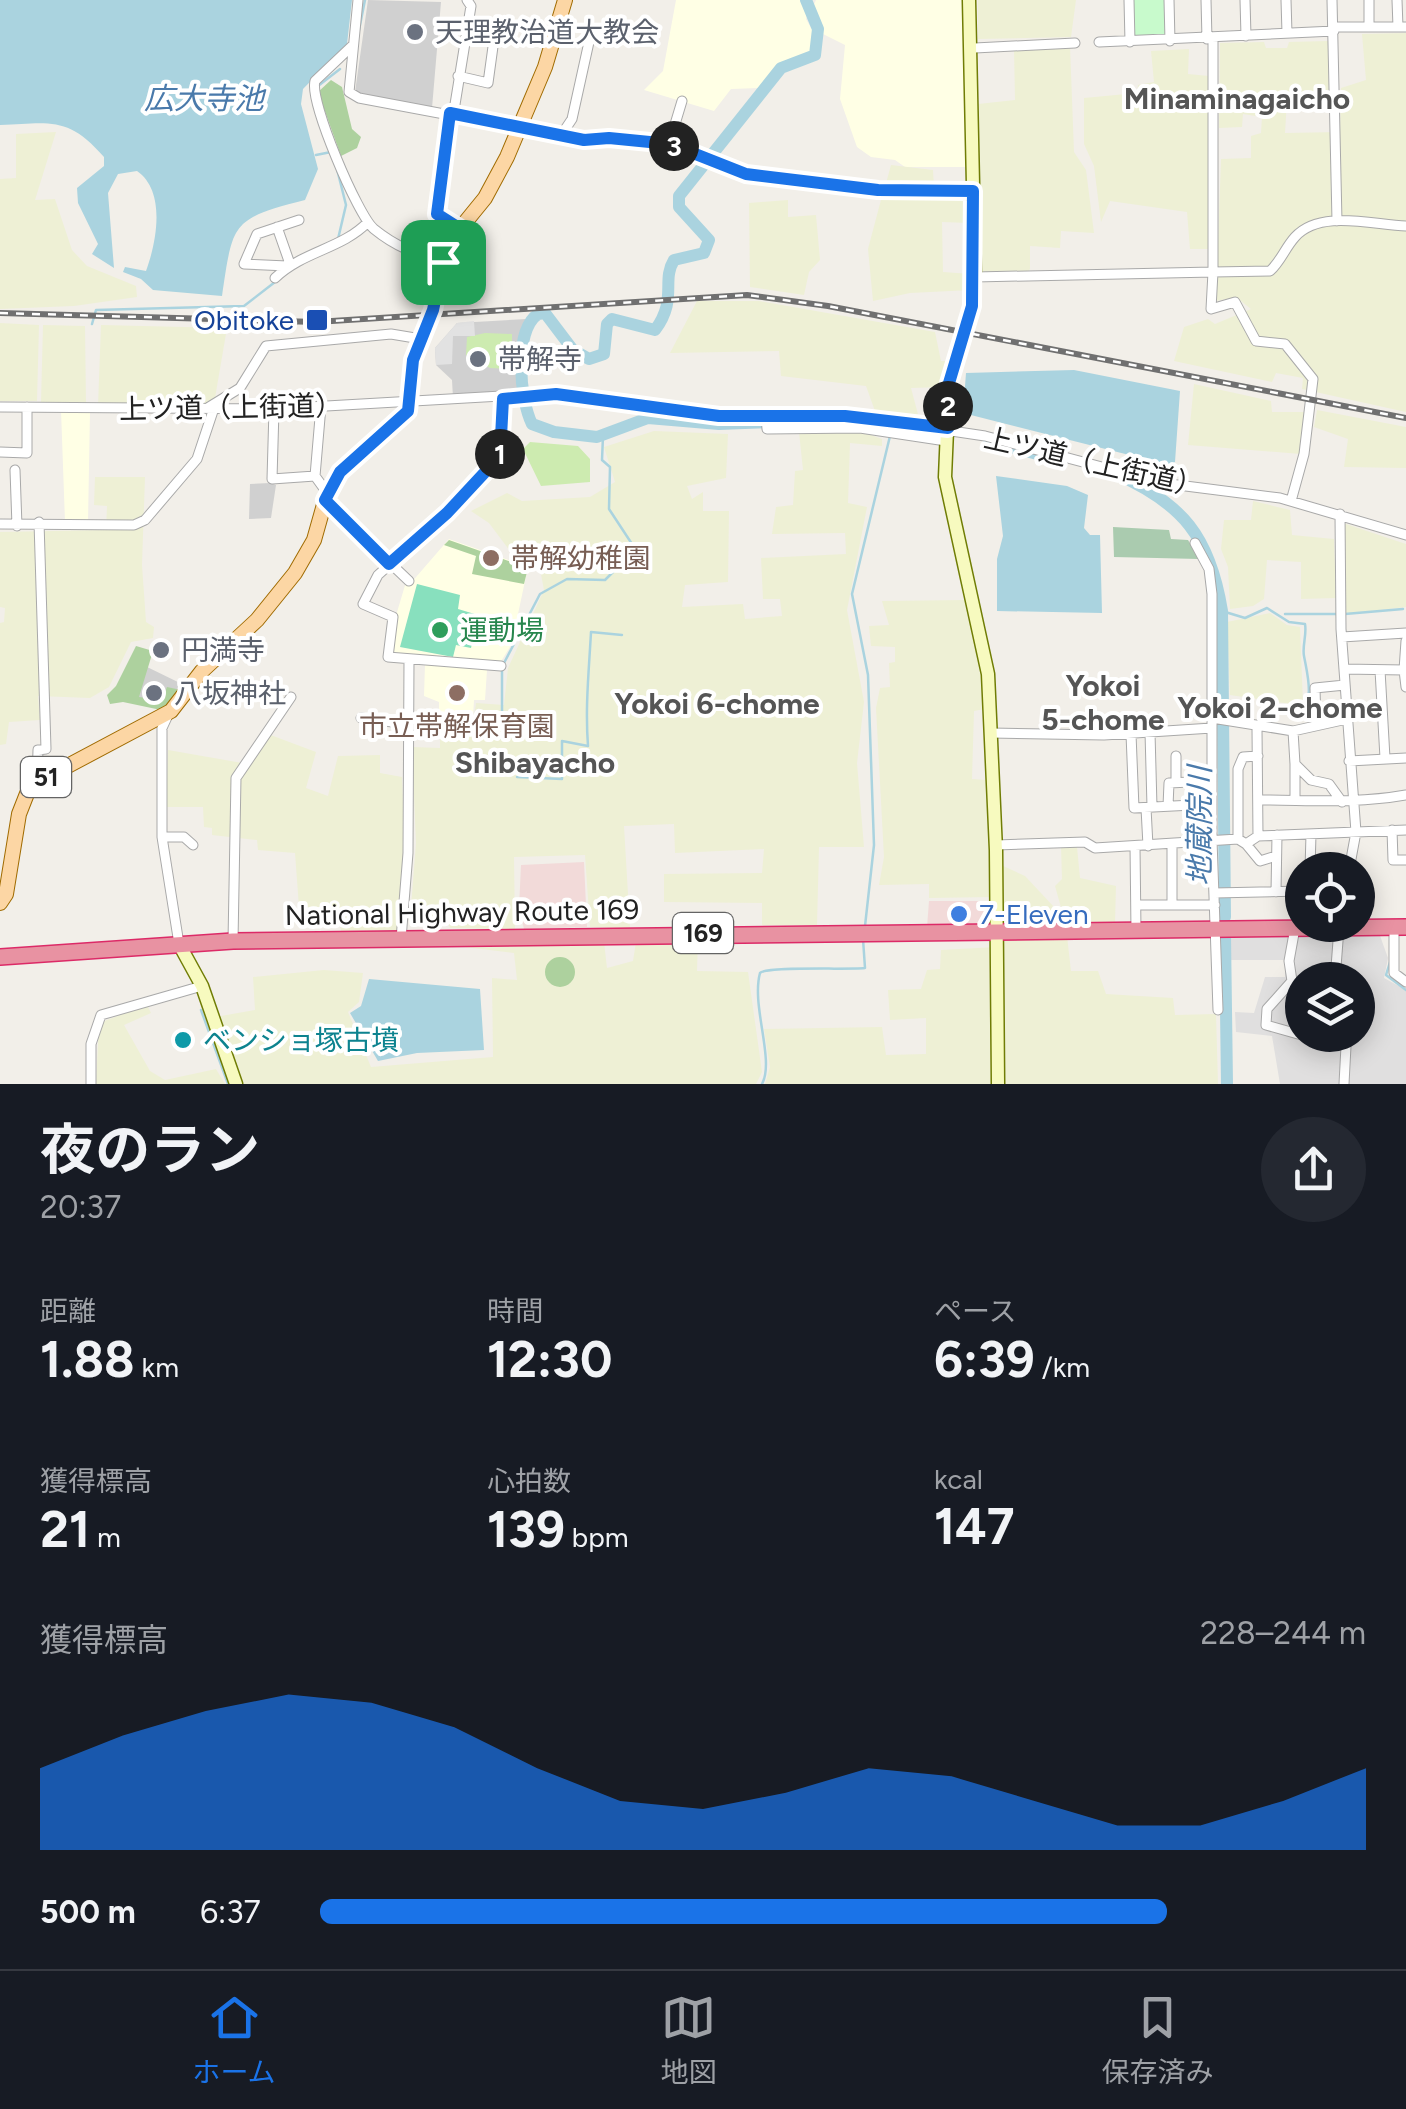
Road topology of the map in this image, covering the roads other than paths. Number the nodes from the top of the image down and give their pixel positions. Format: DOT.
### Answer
graph roads {
  1 [pos="358,0"];
  2 [pos="467,0"];
  3 [pos="566,0"];
  4 [pos="969,0"];
  5 [pos="1129,0"];
  6 [pos="1169,0"];
  7 [pos="1206,0"];
  8 [pos="1246,0"];
  9 [pos="1286,0"];
  10 [pos="1332,0"];
  11 [pos="1369,0"];
  12 [pos="1397,0"];
  13 [pos="1369,27"];
  14 [pos="1402,27"];
  15 [pos="1334,29"];
  16 [pos="466,33"];
  17 [pos="1287,33"];
  18 [pos="1246,36"];
  19 [pos="618,37"];
  20 [pos="1210,38"];
  21 [pos="1170,41"];
  22 [pos="1099,42"];
  23 [pos="1130,42"];
  24 [pos="1075,43"];
  25 [pos="352,46"];
  26 [pos="975,48"];
  27 [pos="458,76"];
  28 [pos="682,101"];
  29 [pos="450,113"];
  30 [pos="519,129"];
  31 [pos="560,137"];
  32 [pos="670,144"];
  33 [pos="973,191"];
  34 [pos="299,220"];
  35 [pos="1337,221"];
  36 [pos="368,222"];
  37 [pos="1406,226"];
  38 [pos="277,227"];
  39 [pos="459,228"];
  40 [pos="443,262"];
  41 [pos="288,265"];
  42 [pos="1213,272"];
  43 [pos="975,277"];
  44 [pos="274,278"];
  45 [pos="424,333"];
  46 [pos="503,399"];
  47 [pos="410,402"];
  48 [pos="27,406"];
  49 [pos="321,406"];
  50 [pos="0,407"];
  51 [pos="210,408"];
  52 [pos="274,409"];
  53 [pos="766,421"];
  54 [pos="947,434"];
  55 [pos="0,452"];
  56 [pos="15,470"];
  57 [pos="315,476"];
  58 [pos="327,497"];
  59 [pos="1291,501"];
  60 [pos="1340,514"];
  61 [pos="39,522"];
  62 [pos="0,524"];
  63 [pos="17,526"];
  64 [pos="1406,534"];
  65 [pos="1195,543"];
  66 [pos="389,564"];
  67 [pos="409,581"];
  68 [pos="1406,633"];
  69 [pos="1342,637"];
  70 [pos="1406,641"];
  71 [pos="409,660"];
  72 [pos="501,666"];
  73 [pos="1344,669"];
  74 [pos="1380,670"];
  75 [pos="1404,670"];
  76 [pos="1345,685"];
  77 [pos="1406,687"];
  78 [pos="291,697"];
  79 [pos="170,711"];
  80 [pos="361,718"];
  81 [pos="1347,720"];
  82 [pos="1217,722"];
  83 [pos="408,724"];
  84 [pos="1316,724"];
  85 [pos="1257,728"];
  86 [pos="1293,731"];
  87 [pos="1150,732"];
  88 [pos="991,733"];
  89 [pos="1132,734"];
  90 [pos="1176,756"];
  91 [pos="1258,756"];
  92 [pos="1384,758"];
  93 [pos="1406,758"];
  94 [pos="1349,761"];
  95 [pos="1295,764"];
  96 [pos="1212,781"];
  97 [pos="37,782"];
  98 [pos="1176,782"];
  99 [pos="1406,795"];
  100 [pos="1260,800"];
  101 [pos="1294,800"];
  102 [pos="1347,803"];
  103 [pos="1212,804"];
  104 [pos="1168,806"];
  105 [pos="1149,808"];
  106 [pos="1392,830"];
  107 [pos="1406,830"];
  108 [pos="1356,832"];
  109 [pos="1310,834"];
  110 [pos="1277,835"];
  111 [pos="1258,836"];
  112 [pos="162,837"];
  113 [pos="1218,840"];
  114 [pos="1242,841"];
  115 [pos="1172,844"];
  116 [pos="193,845"];
  117 [pos="996,846"];
  118 [pos="1134,846"];
  119 [pos="1148,846"];
  120 [pos="1310,852"];
  121 [pos="1352,852"];
  122 [pos="1276,856"];
  123 [pos="1406,860"];
  124 [pos="1276,892"];
  125 [pos="1285,892"];
  126 [pos="1219,896"];
  127 [pos="0,903"];
  128 [pos="1136,905"];
  129 [pos="1172,905"];
  130 [pos="1375,927"];
  131 [pos="1400,927"];
  132 [pos="1285,928"];
  133 [pos="1216,929"];
  134 [pos="1136,930"];
  135 [pos="998,932"];
  136 [pos="401,939"];
  137 [pos="233,941"];
  138 [pos="179,944"];
  139 [pos="0,957"];
  140 [pos="1400,962"];
  141 [pos="1406,982"];
  142 [pos="202,986"];
  143 [pos="1285,989"];
  144 [pos="1218,1010"];
  145 [pos="1285,1030"];
  146 [pos="1346,1052"];
  147 [pos="92,1084"];
  148 [pos="236,1084"];
  149 [pos="998,1084"];
  150 [pos="1344,1084"];
  1 -- 25 [label="street"];
  2 -- 16 [label="street"];
  3 -- 30 [label="main road"];
  4 -- 33 [label="street"];
  5 -- 23 [label="street"];
  6 -- 21 [label="street"];
  7 -- 20 [label="street"];
  8 -- 18 [label="street"];
  9 -- 17 [label="street"];
  10 -- 15 [label="street"];
  11 -- 13 [label="street"];
  12 -- 14 [label="street"];
  13 -- 14 [label="street"];
  13 -- 15 [label="street"];
  15 -- 17 [label="street"];
  15 -- 35 [label="street"];
  16 -- 27 [label="street"];
  16 -- 27 [label="street"];
  17 -- 18 [label="street"];
  18 -- 20 [label="street"];
  19 -- 31 [label="street"];
  20 -- 21 [label="street"];
  20 -- 42 [label="street"];
  21 -- 23 [label="street"];
  22 -- 23 [label="street"];
  24 -- 26 [label="street"];
  25 -- 29 [label="street"];
  25 -- 36 [label="street"];
  27 -- 29 [label="street"];
  28 -- 32 [label="street"];
  29 -- 30 [label="street"];
  29 -- 39 [label="street"];
  30 -- 31 [label="street"];
  30 -- 39 [label="main road"];
  31 -- 32 [label="street"];
  32 -- 33 [label="street"];
  33 -- 43 [label="street"];
  34 -- 38 [label="street"];
  35 -- 37 [label="street"];
  35 -- 42 [label="street"];
  36 -- 40 [label="street"];
  36 -- 41 [label="street"];
  38 -- 41 [label="street"];
  38 -- 41 [label="street"];
  39 -- 40 [label="main road"];
  40 -- 45 [label="main road, bridge"];
  41 -- 44 [label="street"];
  42 -- 43 [label="street"];
  42 -- 59 [label="street"];
  43 -- 54 [label="street"];
  45 -- 47 [label="main road"];
  45 -- 51 [label="street"];
  46 -- 47 [label="street, 上ツ道（上街道）"];
  46 -- 53 [label="street, 上ツ道（上街道）"];
  46 -- 66 [label="street"];
  47 -- 49 [label="street, 上ツ道（上街道）"];
  47 -- 58 [label="main road, 51"];
  48 -- 50 [label="street, 上ツ道（上街道）"];
  48 -- 51 [label="street, 上ツ道（上街道）"];
  48 -- 55 [label="street"];
  49 -- 52 [label="street, 上ツ道（上街道）"];
  49 -- 57 [label="street"];
  51 -- 52 [label="street, 上ツ道（上街道）"];
  51 -- 61 [label="street"];
  52 -- 57 [label="street"];
  53 -- 54 [label="street"];
  53 -- 54 [label="street, 上ツ道（上街道）"];
  54 -- 59 [label="street, 上ツ道（上街道）"];
  54 -- 88 [label="street"];
  56 -- 63 [label="street"];
  57 -- 58 [label="street"];
  58 -- 66 [label="street"];
  58 -- 79 [label="main road, 51"];
  59 -- 60 [label="street, 上ツ道（上街道）"];
  60 -- 64 [label="street, 上ツ道（上街道）"];
  60 -- 69 [label="street"];
  61 -- 63 [label="street"];
  61 -- 97 [label="street"];
  62 -- 63 [label="street"];
  65 -- 82 [label="street"];
  66 -- 67 [label="street"];
  66 -- 71 [label="street"];
  68 -- 69 [label="street"];
  69 -- 73 [label="street"];
  70 -- 75 [label="street"];
  71 -- 72 [label="street"];
  71 -- 83 [label="street"];
  73 -- 74 [label="street"];
  73 -- 76 [label="street"];
  74 -- 75 [label="street"];
  74 -- 92 [label="street"];
  75 -- 77 [label="street"];
  76 -- 81 [label="street"];
  76 -- 84 [label="street"];
  78 -- 137 [label="street"];
  79 -- 97 [label="main road, 51"];
  79 -- 112 [label="street"];
  80 -- 83 [label="street"];
  81 -- 84 [label="street"];
  81 -- 94 [label="street"];
  82 -- 85 [label="street"];
  82 -- 87 [label="street"];
  82 -- 96 [label="street"];
  83 -- 136 [label="street"];
  84 -- 86 [label="street"];
  85 -- 86 [label="street"];
  85 -- 91 [label="street"];
  86 -- 95 [label="street"];
  87 -- 89 [label="street"];
  87 -- 105 [label="street"];
  88 -- 89 [label="street"];
  88 -- 117 [label="street"];
  89 -- 105 [label="street"];
  90 -- 98 [label="street"];
  91 -- 100 [label="street"];
  91 -- 114 [label="street"];
  92 -- 93 [label="street"];
  92 -- 94 [label="street"];
  94 -- 102 [label="street"];
  95 -- 101 [label="street"];
  95 -- 102 [label="street"];
  96 -- 98 [label="street"];
  96 -- 103 [label="street"];
  97 -- 127 [label="main road, 51"];
  98 -- 104 [label="street"];
  99 -- 102 [label="street"];
  100 -- 101 [label="street"];
  100 -- 111 [label="street"];
  101 -- 102 [label="street"];
  102 -- 108 [label="street"];
  103 -- 104 [label="street"];
  103 -- 113 [label="street"];
  104 -- 105 [label="street"];
  105 -- 119 [label="street"];
  106 -- 107 [label="street"];
  106 -- 108 [label="street"];
  106 -- 123 [label="street"];
  108 -- 109 [label="street"];
  108 -- 121 [label="street"];
  109 -- 110 [label="street"];
  109 -- 120 [label="street"];
  110 -- 111 [label="street"];
  110 -- 122 [label="street"];
  111 -- 114 [label="street"];
  112 -- 116 [label="street"];
  112 -- 138 [label="street"];
  113 -- 114 [label="street"];
  113 -- 115 [label="street"];
  113 -- 126 [label="street"];
  114 -- 122 [label="street"];
  115 -- 119 [label="street"];
  115 -- 129 [label="street"];
  117 -- 118 [label="street"];
  117 -- 135 [label="street"];
  118 -- 119 [label="street"];
  118 -- 128 [label="street"];
  122 -- 124 [label="street"];
  124 -- 125 [label="street"];
  124 -- 126 [label="street"];
  126 -- 129 [label="street"];
  126 -- 133 [label="street"];
  128 -- 129 [label="street"];
  128 -- 134 [label="street"];
  130 -- 131 [label="highway, National Highway Route 169 / 169"];
  131 -- 140 [label="street"];
  132 -- 133 [label="highway, National Highway Route 169 / 169"];
  133 -- 134 [label="highway, National Highway Route 169 / 169"];
  133 -- 144 [label="street"];
  134 -- 135 [label="highway, National Highway Route 169 / 169"];
  135 -- 136 [label="highway, National Highway Route 169 / 169"];
  135 -- 149 [label="street"];
  136 -- 137 [label="highway, National Highway Route 169 / 169"];
  137 -- 138 [label="highway, National Highway Route 169 / 169"];
  138 -- 139 [label="highway, National Highway Route 169 / 169"];
  138 -- 142 [label="street"];
  140 -- 141 [label="street"];
  142 -- 147 [label="street"];
  142 -- 148 [label="street"];
  143 -- 145 [label="street"];
  146 -- 150 [label="street"];
}
